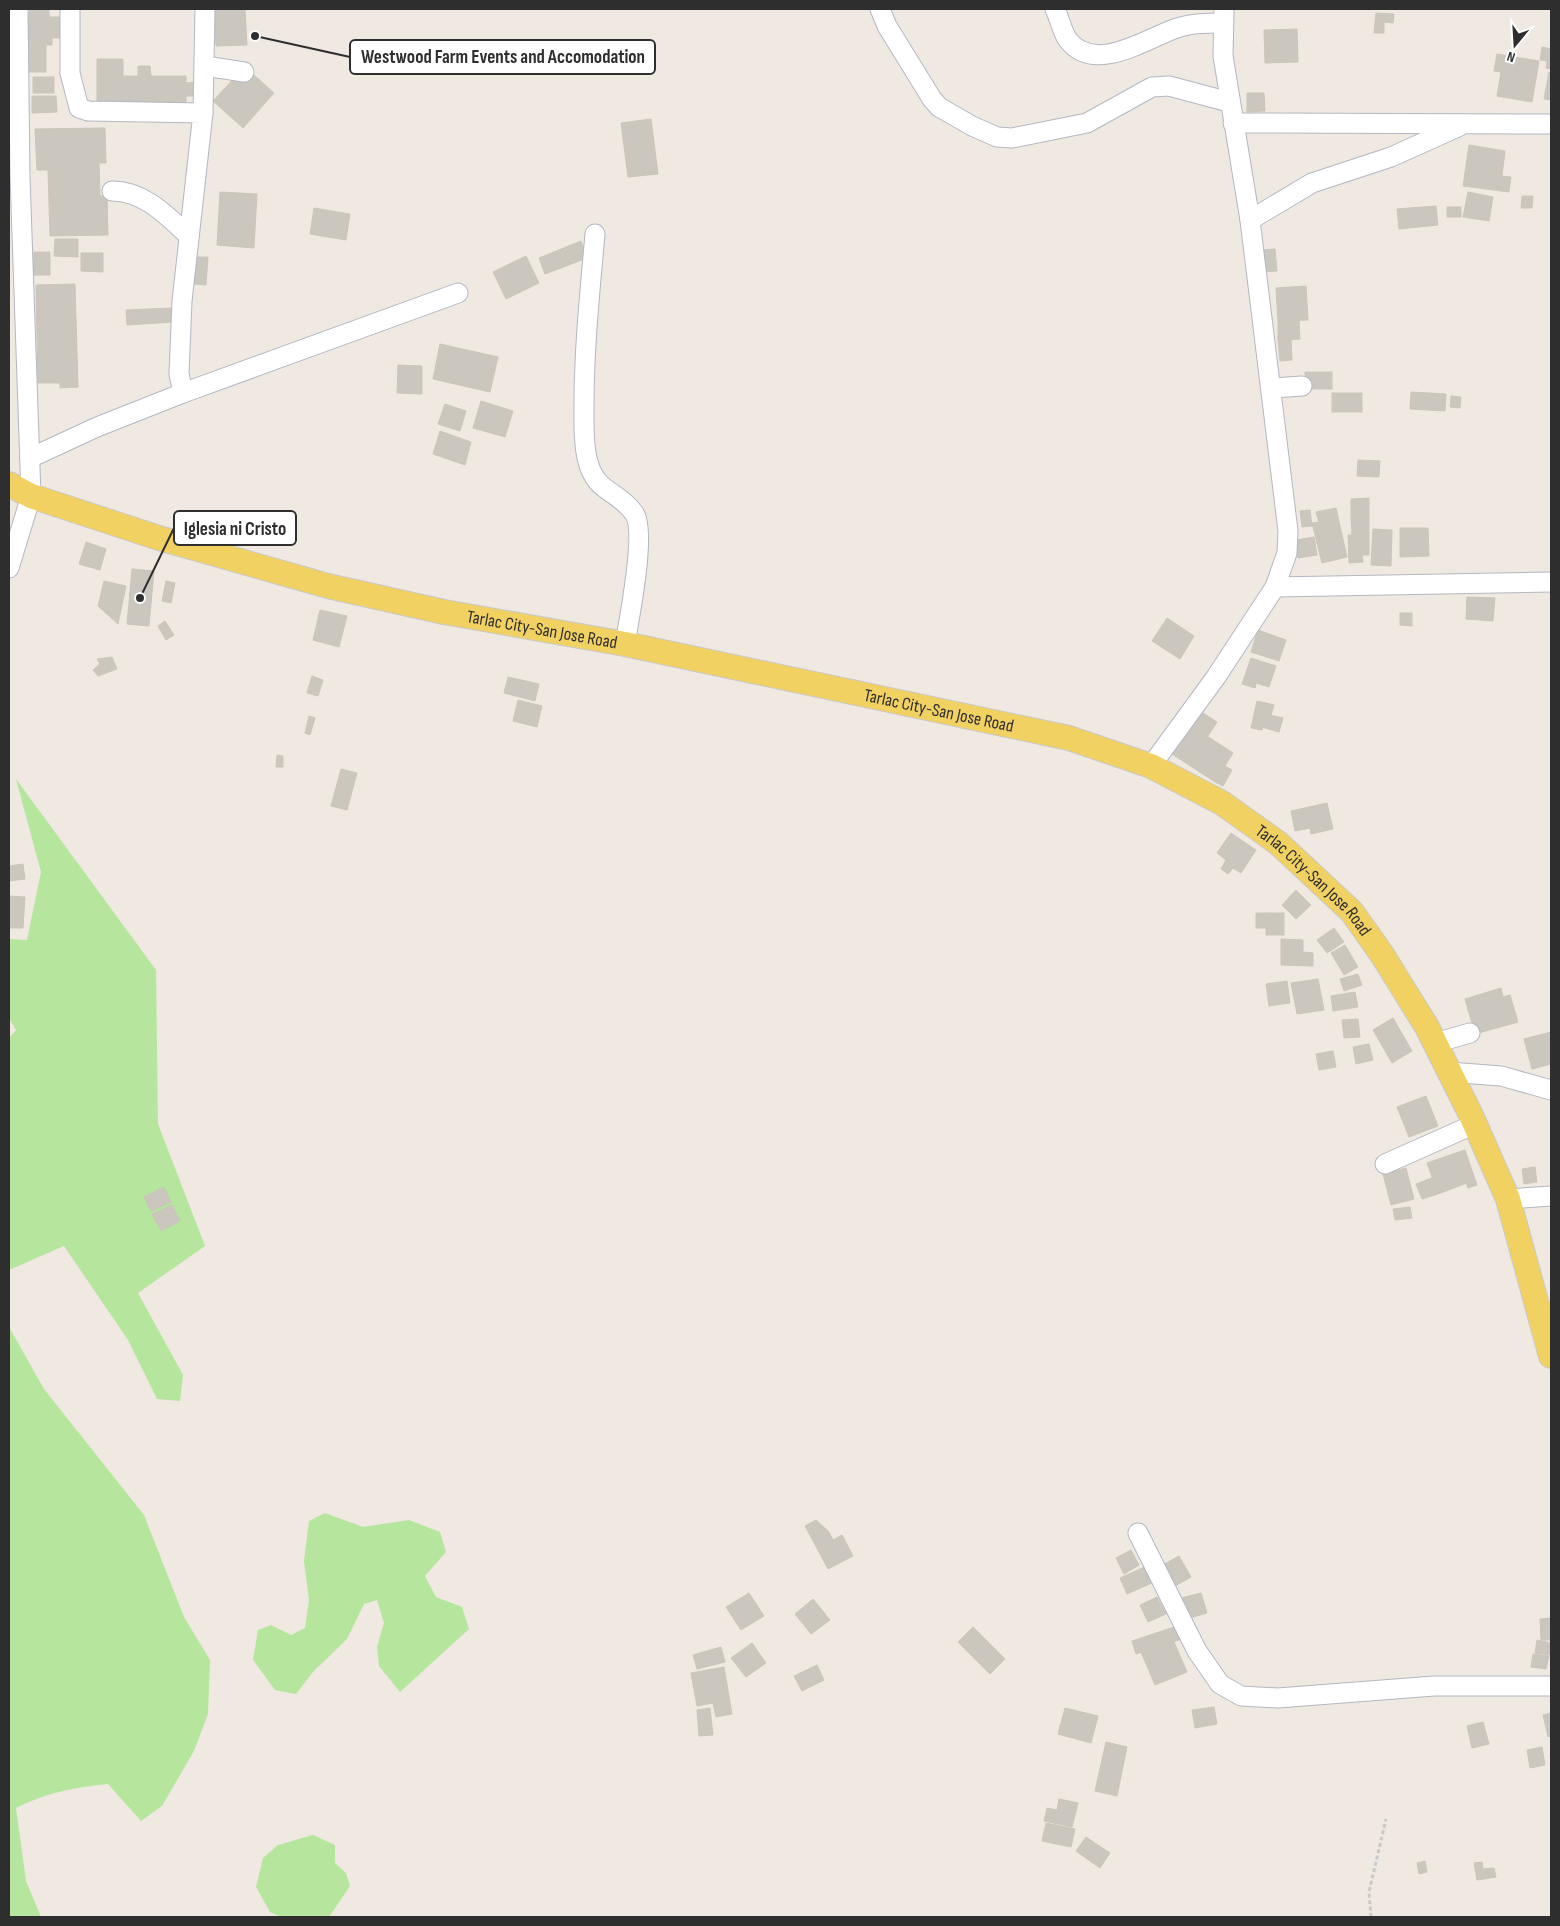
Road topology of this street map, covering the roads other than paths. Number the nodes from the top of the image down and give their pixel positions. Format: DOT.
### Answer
graph roads {
  1 [pos="18,9"];
  2 [pos="70,9"];
  3 [pos="205,9"];
  4 [pos="880,9"];
  5 [pos="1055,9"];
  6 [pos="1223,16"];
  7 [pos="205,66"];
  8 [pos="244,72"];
  9 [pos="1229,102"];
  10 [pos="203,113"];
  11 [pos="1233,123"];
  12 [pos="1466,124"];
  13 [pos="1551,124"];
  14 [pos="112,191"];
  15 [pos="1250,220"];
  16 [pos="595,234"];
  17 [pos="189,236"];
  18 [pos="458,293"];
  19 [pos="1302,386"];
  20 [pos="1272,388"];
  21 [pos="183,393"];
  22 [pos="30,458"];
  23 [pos="9,484"];
  24 [pos="32,496"];
  25 [pos="9,568"];
  26 [pos="1550,581"];
  27 [pos="1276,588"];
  28 [pos="625,644"];
  29 [pos="1151,766"];
  30 [pos="1470,1033"];
  31 [pos="1435,1043"];
  32 [pos="1449,1072"];
  33 [pos="1551,1090"];
  34 [pos="1475,1124"];
  35 [pos="1385,1164"];
  36 [pos="1551,1196"];
  37 [pos="1508,1199"];
  38 [pos="1544,1308"];
  39 [pos="1551,1356"];
  40 [pos="1138,1533"];
  41 [pos="1551,1686"];
  1 -- 22 [label="street"];
  2 -- 10 [label="street"];
  3 -- 7 [label="street"];
  4 -- 9 [label="street"];
  5 -- 6 [label="street"];
  6 -- 9 [label="street"];
  7 -- 8 [label="street"];
  7 -- 10 [label="street"];
  9 -- 11 [label="street"];
  10 -- 17 [label="street"];
  11 -- 12 [label="street"];
  11 -- 15 [label="street"];
  12 -- 13 [label="street"];
  12 -- 15 [label="street"];
  14 -- 17 [label="street"];
  15 -- 20 [label="street"];
  16 -- 28 [label="street"];
  17 -- 21 [label="street"];
  18 -- 21 [label="street"];
  19 -- 20 [label="street"];
  20 -- 27 [label="street"];
  21 -- 22 [label="street"];
  22 -- 24 [label="street"];
  23 -- 24 [label="main road, Tarlac City-San Jose Road"];
  24 -- 25 [label="street"];
  24 -- 28 [label="main road, Tarlac City-San Jose Road"];
  26 -- 27 [label="street"];
  27 -- 29 [label="street"];
  28 -- 29 [label="main road, Tarlac City-San Jose Road"];
  29 -- 31 [label="main road, Tarlac City-San Jose Road"];
  30 -- 31 [label="street"];
  31 -- 32 [label="main road, Tarlac City-San Jose Road"];
  32 -- 33 [label="street"];
  32 -- 34 [label="main road, Tarlac City-San Jose Road"];
  34 -- 35 [label="street"];
  34 -- 37 [label="main road, Tarlac City-San Jose Road"];
  36 -- 37 [label="street"];
  37 -- 38 [label="main road, Tarlac City-San Jose Road"];
  38 -- 39 [label="main road, Tarlac City-San Jose Road"];
  40 -- 41 [label="street"];
}
